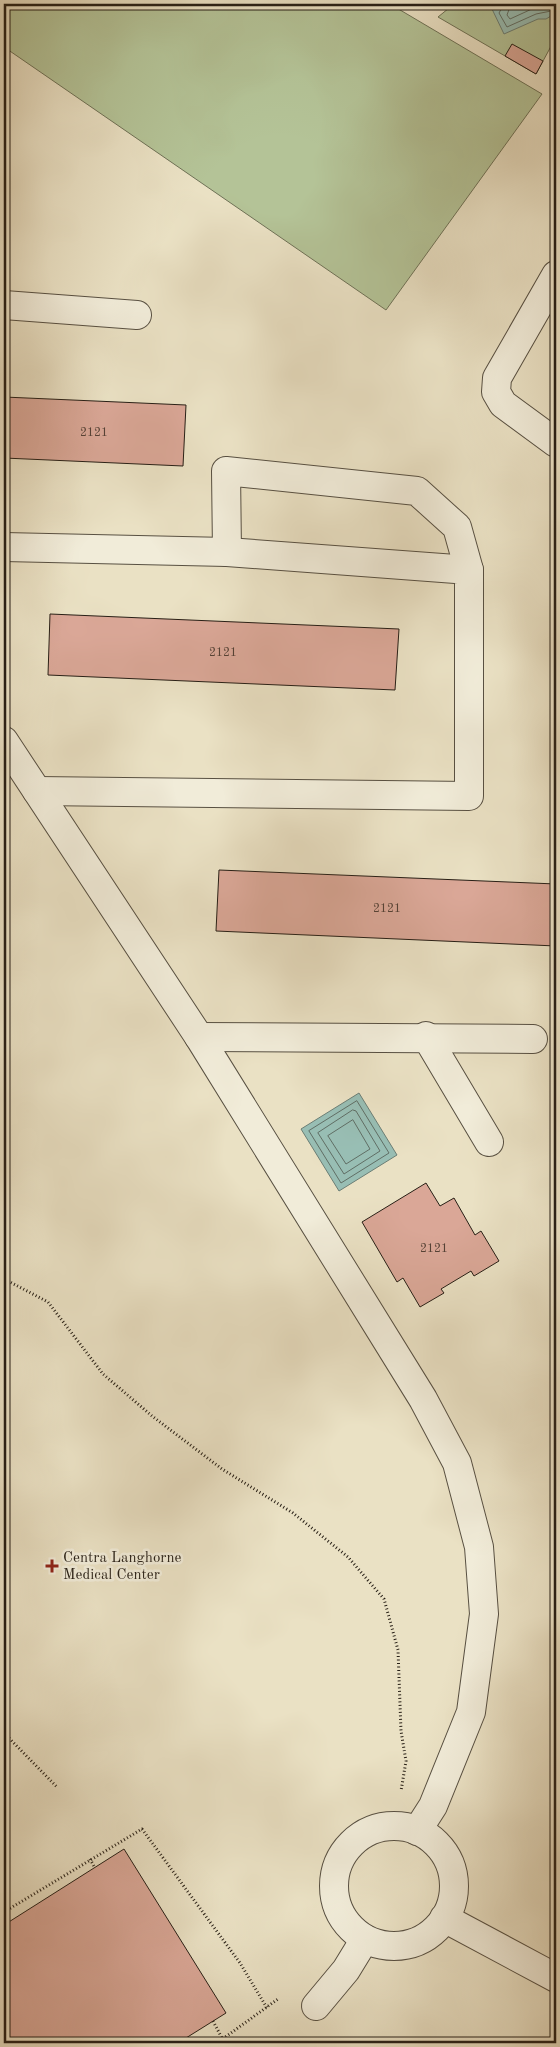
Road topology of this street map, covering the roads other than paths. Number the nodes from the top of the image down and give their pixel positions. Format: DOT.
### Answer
graph roads {
  1 [pos="556,275"];
  2 [pos="4,305"];
  3 [pos="137,315"];
  4 [pos="556,443"];
  5 [pos="4,547"];
  6 [pos="227,552"];
  7 [pos="469,570"];
  8 [pos="4,741"];
  9 [pos="37,791"];
  10 [pos="426,1036"];
  11 [pos="199,1037"];
  12 [pos="533,1039"];
  13 [pos="489,1142"];
  14 [pos="417,1831"];
  15 [pos="444,1918"];
  16 [pos="365,1939"];
  17 [pos="556,1978"];
  18 [pos="316,2006"];
  1 -- 4 [label="lane"];
  2 -- 3 [label="lane"];
  5 -- 6 [label="lane"];
  6 -- 7 [label="lane"];
  6 -- 7 [label="lane"];
  7 -- 9 [label="lane"];
  8 -- 9 [label="lane"];
  9 -- 11 [label="lane"];
  10 -- 11 [label="lane"];
  10 -- 12 [label="lane"];
  10 -- 13 [label="lane"];
  11 -- 14 [label="lane"];
  14 -- 15 [label="lane"];
  14 -- 16 [label="lane"];
  15 -- 16 [label="lane"];
  15 -- 17 [label="lane"];
  16 -- 18 [label="lane"];
}
